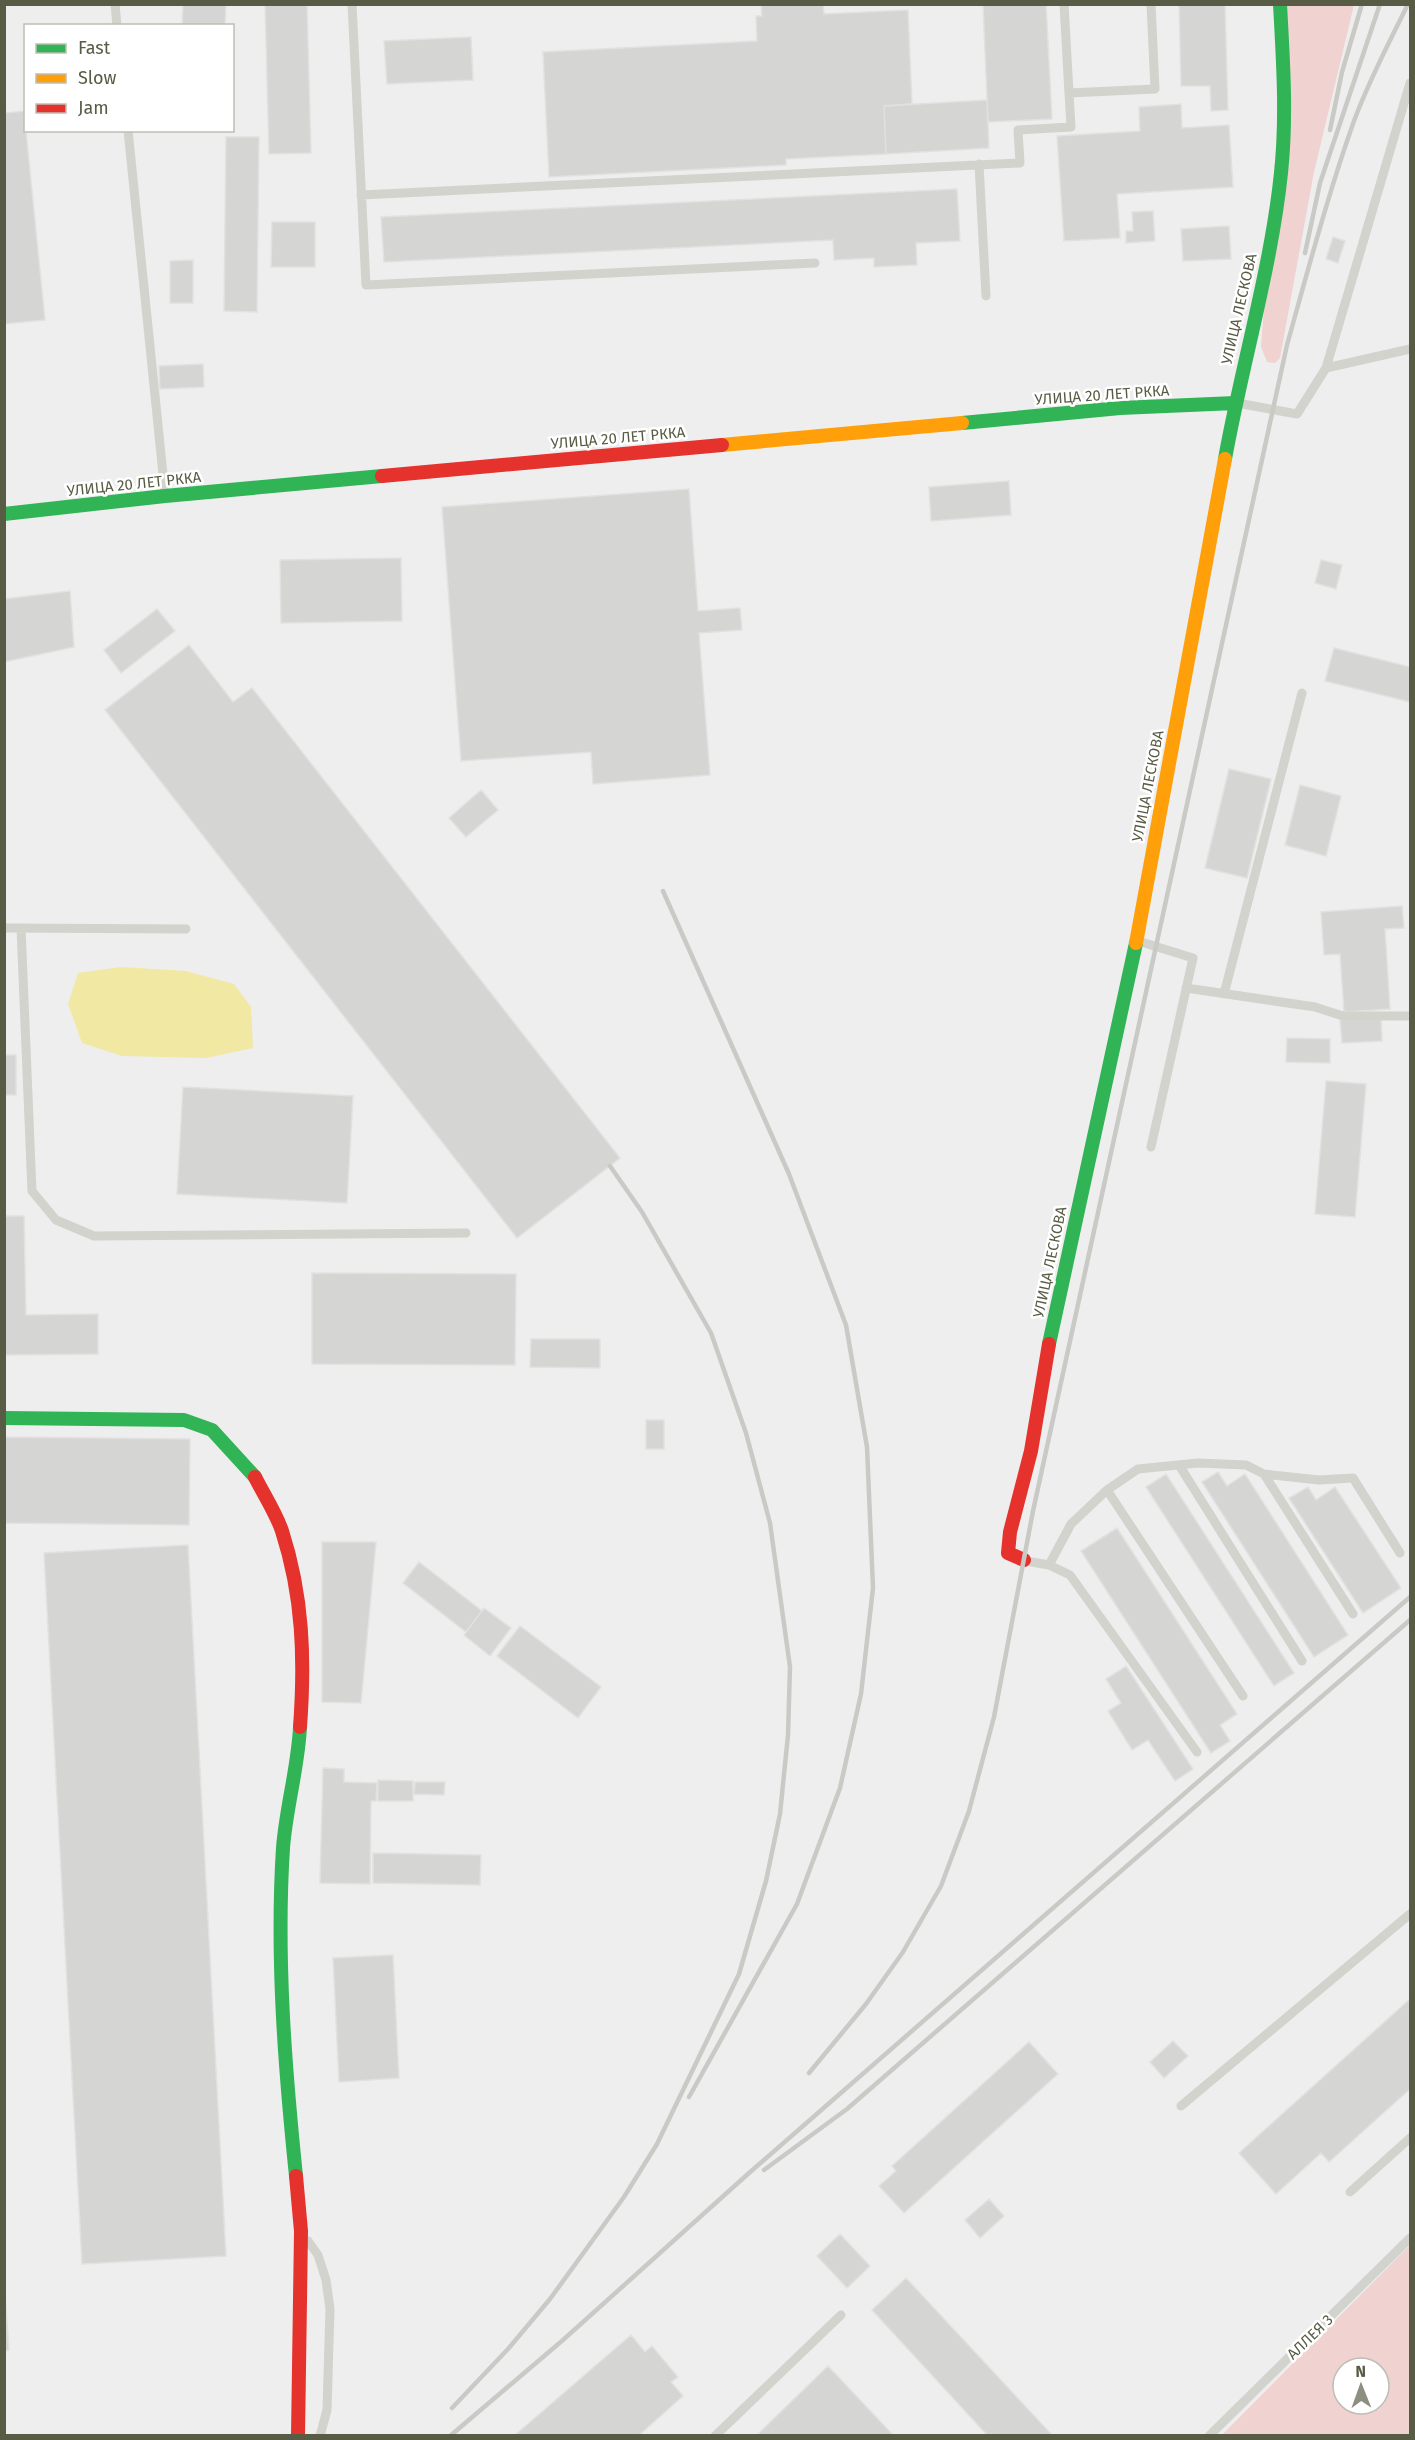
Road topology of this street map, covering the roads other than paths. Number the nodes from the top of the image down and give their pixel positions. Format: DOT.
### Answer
graph roads {
  1 [pos="115,4"];
  2 [pos="352,4"];
  3 [pos="1065,4"];
  4 [pos="1151,4"];
  5 [pos="1280,4"];
  6 [pos="117,24"];
  7 [pos="1410,82"];
  8 [pos="1069,93"];
  9 [pos="128,132"];
  10 [pos="979,164"];
  11 [pos="361,195"];
  12 [pos="815,263"];
  13 [pos="986,296"];
  14 [pos="1410,349"];
  15 [pos="1326,368"];
  16 [pos="1234,403"];
  17 [pos="165,496"];
  18 [pos="4,514"];
  19 [pos="1302,693"];
  20 [pos="4,928"];
  21 [pos="21,928"];
  22 [pos="186,929"];
  23 [pos="1136,940"];
  24 [pos="1186,988"];
  25 [pos="1224,994"];
  26 [pos="1410,1016"];
  27 [pos="1151,1147"];
  28 [pos="466,1233"];
  29 [pos="4,1418"];
  30 [pos="1179,1465"];
  31 [pos="1264,1474"];
  32 [pos="1107,1490"];
  33 [pos="1400,1553"];
  34 [pos="1024,1560"];
  35 [pos="1049,1565"];
  36 [pos="1353,1614"];
  37 [pos="1302,1661"];
  38 [pos="1243,1696"];
  39 [pos="1197,1752"];
  40 [pos="1410,1914"];
  41 [pos="1182,2106"];
  42 [pos="1410,2138"];
  43 [pos="1350,2192"];
  44 [pos="301,2231"];
  45 [pos="1410,2238"];
  46 [pos="841,2315"];
  47 [pos="298,2436"];
  48 [pos="320,2436"];
  49 [pos="715,2436"];
  50 [pos="1209,2436"];
  1 -- 6 [label="lane"];
  2 -- 11 [label="lane"];
  3 -- 8 [label="lane"];
  4 -- 8 [label="lane"];
  5 -- 16 [label="street, УЛИЦА ЛЕСКОВА"];
  7 -- 15 [label="lane"];
  8 -- 10 [label="lane"];
  9 -- 17 [label="lane"];
  10 -- 11 [label="lane"];
  10 -- 13 [label="lane"];
  11 -- 12 [label="lane"];
  14 -- 15 [label="lane"];
  15 -- 16 [label="lane"];
  16 -- 17 [label="street, УЛИЦА 20 ЛЕТ РККА"];
  16 -- 23 [label="street, УЛИЦА ЛЕСКОВА"];
  17 -- 18 [label="street, УЛИЦА 20 ЛЕТ РККА"];
  19 -- 25 [label="lane"];
  20 -- 21 [label="lane"];
  21 -- 22 [label="lane"];
  21 -- 28 [label="lane"];
  23 -- 24 [label="lane"];
  23 -- 34 [label="street, УЛИЦА ЛЕСКОВА"];
  24 -- 25 [label="lane"];
  24 -- 27 [label="lane"];
  25 -- 26 [label="lane"];
  29 -- 44 [label="street"];
  30 -- 31 [label="lane"];
  30 -- 32 [label="lane"];
  30 -- 37 [label="lane"];
  31 -- 33 [label="lane"];
  31 -- 36 [label="lane"];
  32 -- 35 [label="lane"];
  32 -- 38 [label="lane"];
  34 -- 35 [label="lane"];
  35 -- 39 [label="lane"];
  40 -- 41 [label="lane"];
  42 -- 43 [label="lane"];
  44 -- 47 [label="street"];
  44 -- 48 [label="lane"];
  45 -- 50 [label="lane, АЛЛЕЯ 3"];
  46 -- 49 [label="lane"];
}
